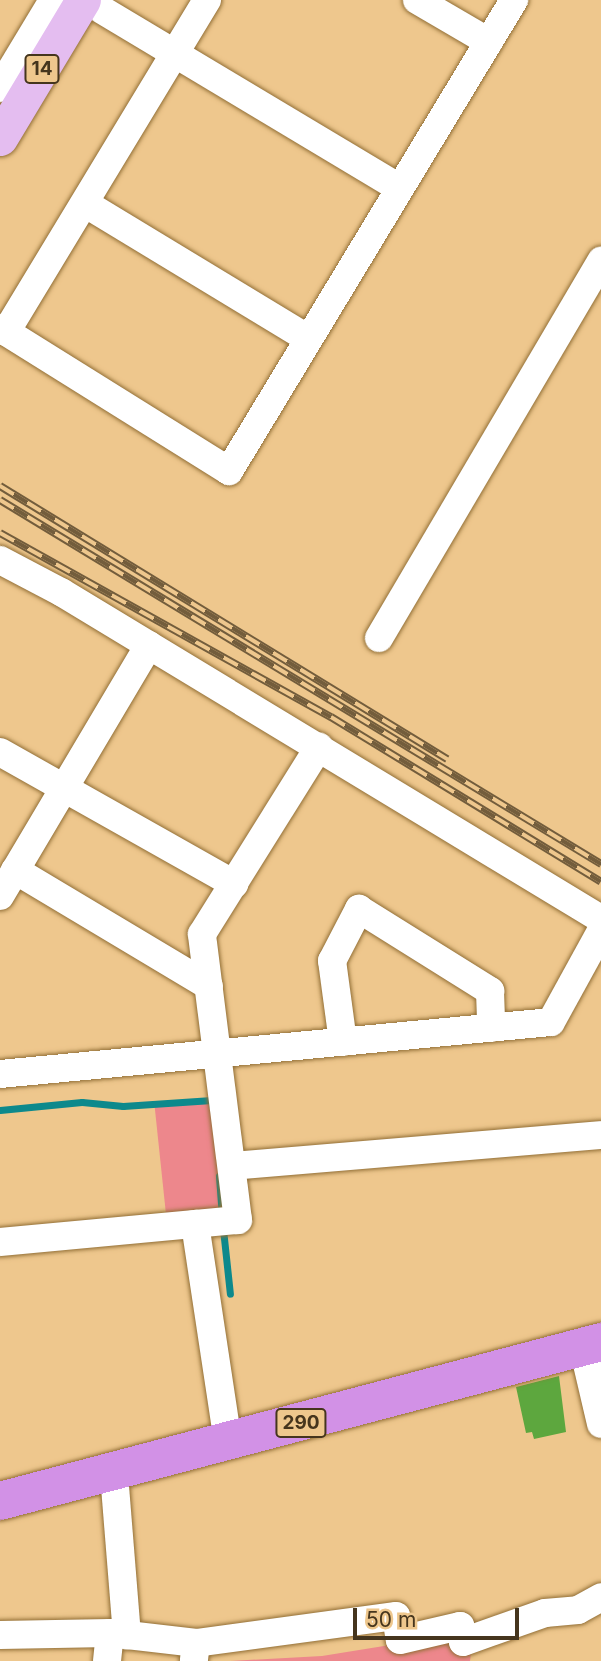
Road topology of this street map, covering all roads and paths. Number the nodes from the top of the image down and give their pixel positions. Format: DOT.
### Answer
graph roads {
  1 [pos="53,0"];
  2 [pos="207,0"];
  3 [pos="417,0"];
  4 [pos="514,0"];
  5 [pos="93,5"];
  6 [pos="489,42"];
  7 [pos="175,53"];
  8 [pos="0,88"];
  9 [pos="0,138"];
  10 [pos="399,188"];
  11 [pos="86,204"];
  12 [pos="601,261"];
  13 [pos="592,296"];
  14 [pos="3,330"];
  15 [pos="307,338"];
  16 [pos="0,561"];
  17 [pos="379,638"];
  18 [pos="149,645"];
  19 [pos="319,747"];
  20 [pos="0,752"];
  21 [pos="64,787"];
  22 [pos="15,870"];
  23 [pos="234,884"];
  24 [pos="0,895"];
  25 [pos="601,919"];
  26 [pos="601,931"];
  27 [pos="594,960"];
  28 [pos="209,986"];
  29 [pos="491,1028"];
  30 [pos="343,1042"];
  31 [pos="217,1054"];
  32 [pos="0,1074"];
  33 [pos="601,1135"];
  34 [pos="232,1166"];
  35 [pos="195,1224"];
  36 [pos="0,1242"];
  37 [pos="592,1345"];
  38 [pos="601,1424"];
  39 [pos="228,1443"];
  40 [pos="114,1474"];
  41 [pos="0,1501"];
  42 [pos="601,1597"];
  43 [pos="119,1634"];
  44 [pos="0,1635"];
  45 [pos="195,1652"];
  46 [pos="107,1661"];
  1 -- 8 [label="street"];
  2 -- 7 [label="street"];
  3 -- 6 [label="street"];
  4 -- 6 [label="street"];
  5 -- 7 [label="street"];
  5 -- 9 [label="main road, 14"];
  6 -- 10 [label="street"];
  7 -- 10 [label="street"];
  7 -- 11 [label="street"];
  10 -- 15 [label="street"];
  11 -- 14 [label="street"];
  11 -- 15 [label="street"];
  12 -- 13 [label="street"];
  13 -- 17 [label="street"];
  14 -- 15 [label="street"];
  16 -- 18 [label="street"];
  18 -- 19 [label="street"];
  18 -- 21 [label="street"];
  19 -- 23 [label="street"];
  19 -- 25 [label="street"];
  20 -- 21 [label="street"];
  21 -- 22 [label="street"];
  21 -- 23 [label="street"];
  22 -- 24 [label="street"];
  22 -- 28 [label="street"];
  23 -- 28 [label="street"];
  26 -- 27 [label="street"];
  27 -- 29 [label="street"];
  28 -- 31 [label="street"];
  29 -- 30 [label="street"];
  29 -- 30 [label="street"];
  30 -- 31 [label="street"];
  31 -- 32 [label="street"];
  31 -- 34 [label="street"];
  33 -- 34 [label="street"];
  34 -- 35 [label="street"];
  35 -- 36 [label="street"];
  35 -- 39 [label="street"];
  37 -- 38 [label="street"];
  37 -- 39 [label="highway, 290"];
  39 -- 40 [label="highway, 290"];
  40 -- 41 [label="highway, 290"];
  40 -- 43 [label="street"];
  42 -- 45 [label="street"];
  43 -- 44 [label="street"];
  43 -- 45 [label="street"];
  43 -- 46 [label="street"];
}
